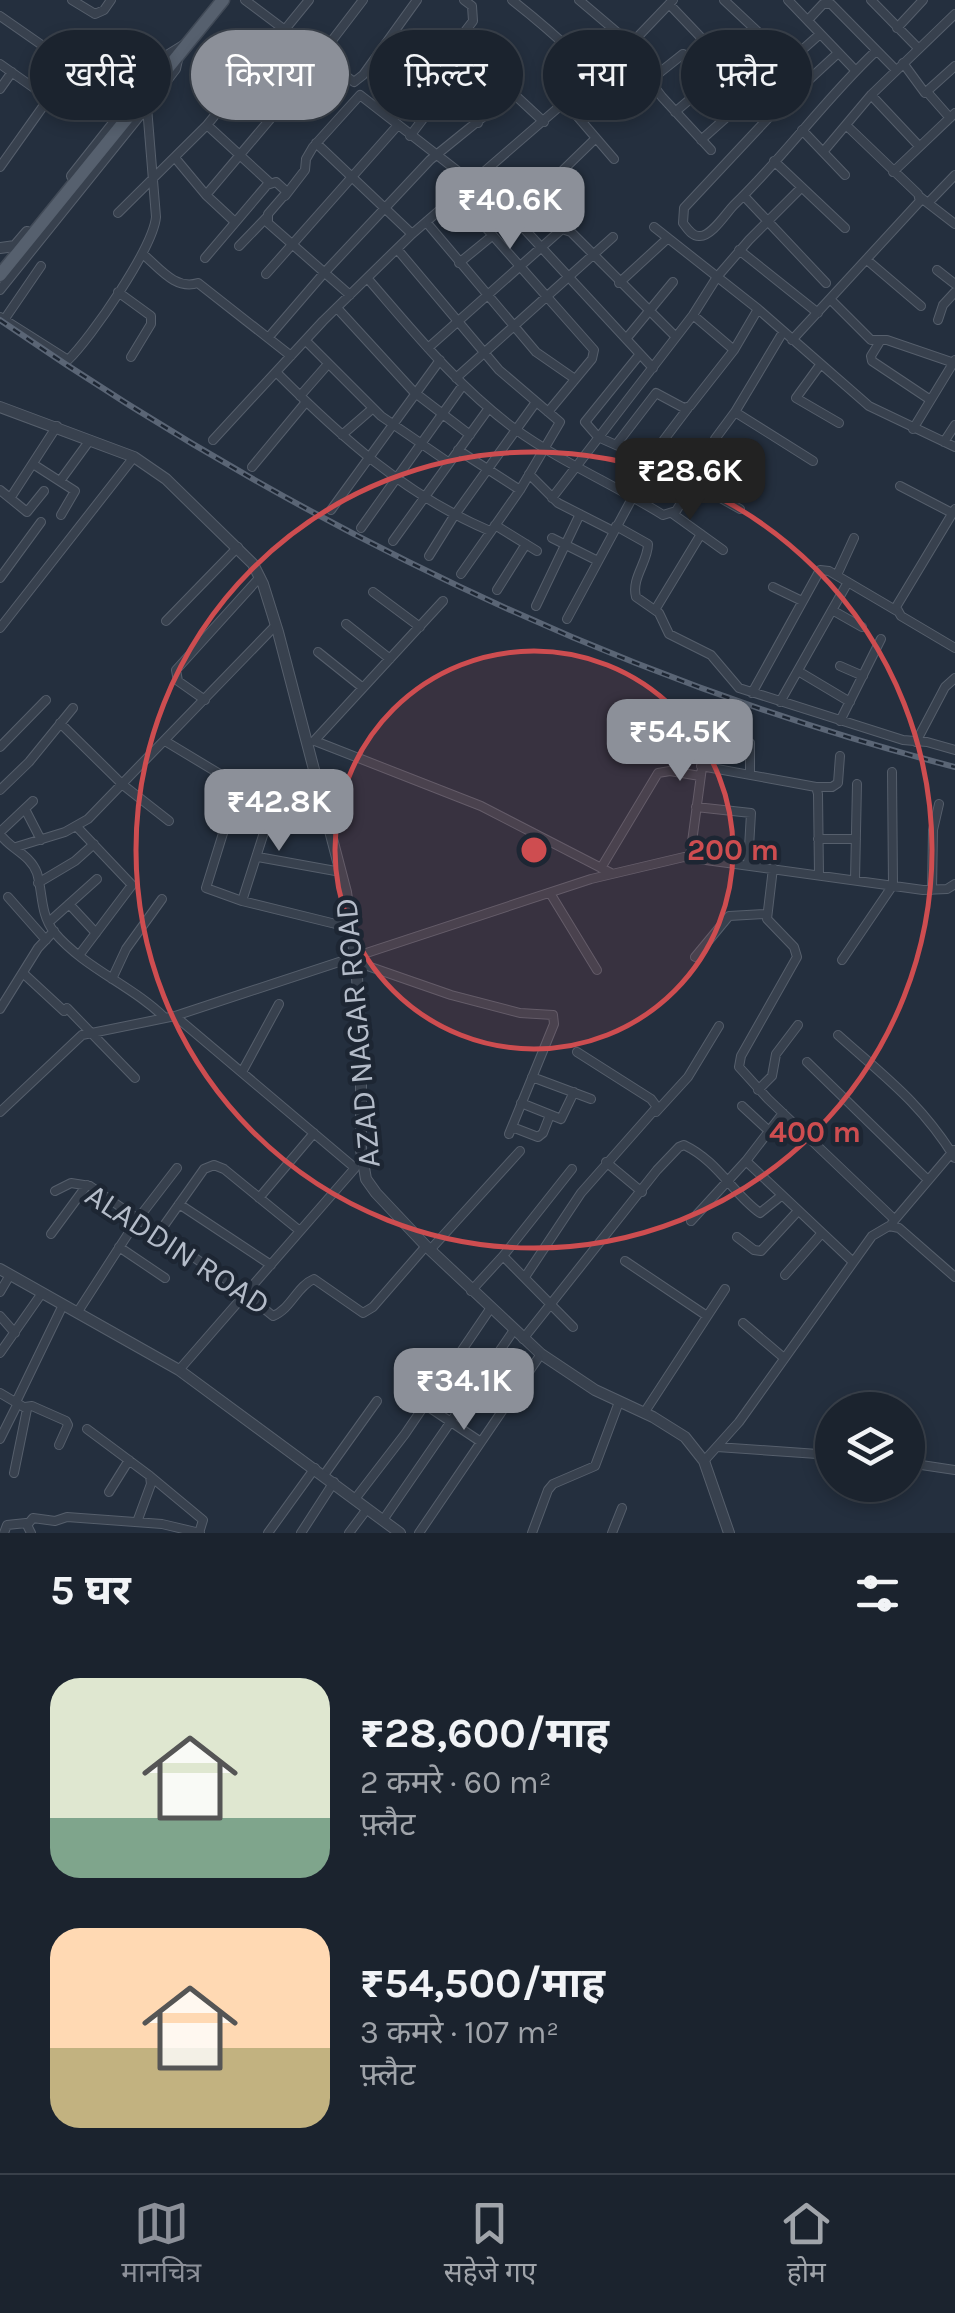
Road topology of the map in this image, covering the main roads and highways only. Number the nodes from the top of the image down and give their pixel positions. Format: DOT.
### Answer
graph roads {
  1 [pos="223,0"];
  2 [pos="0,275"];
  1 -- 2 [label="main road"];
}
